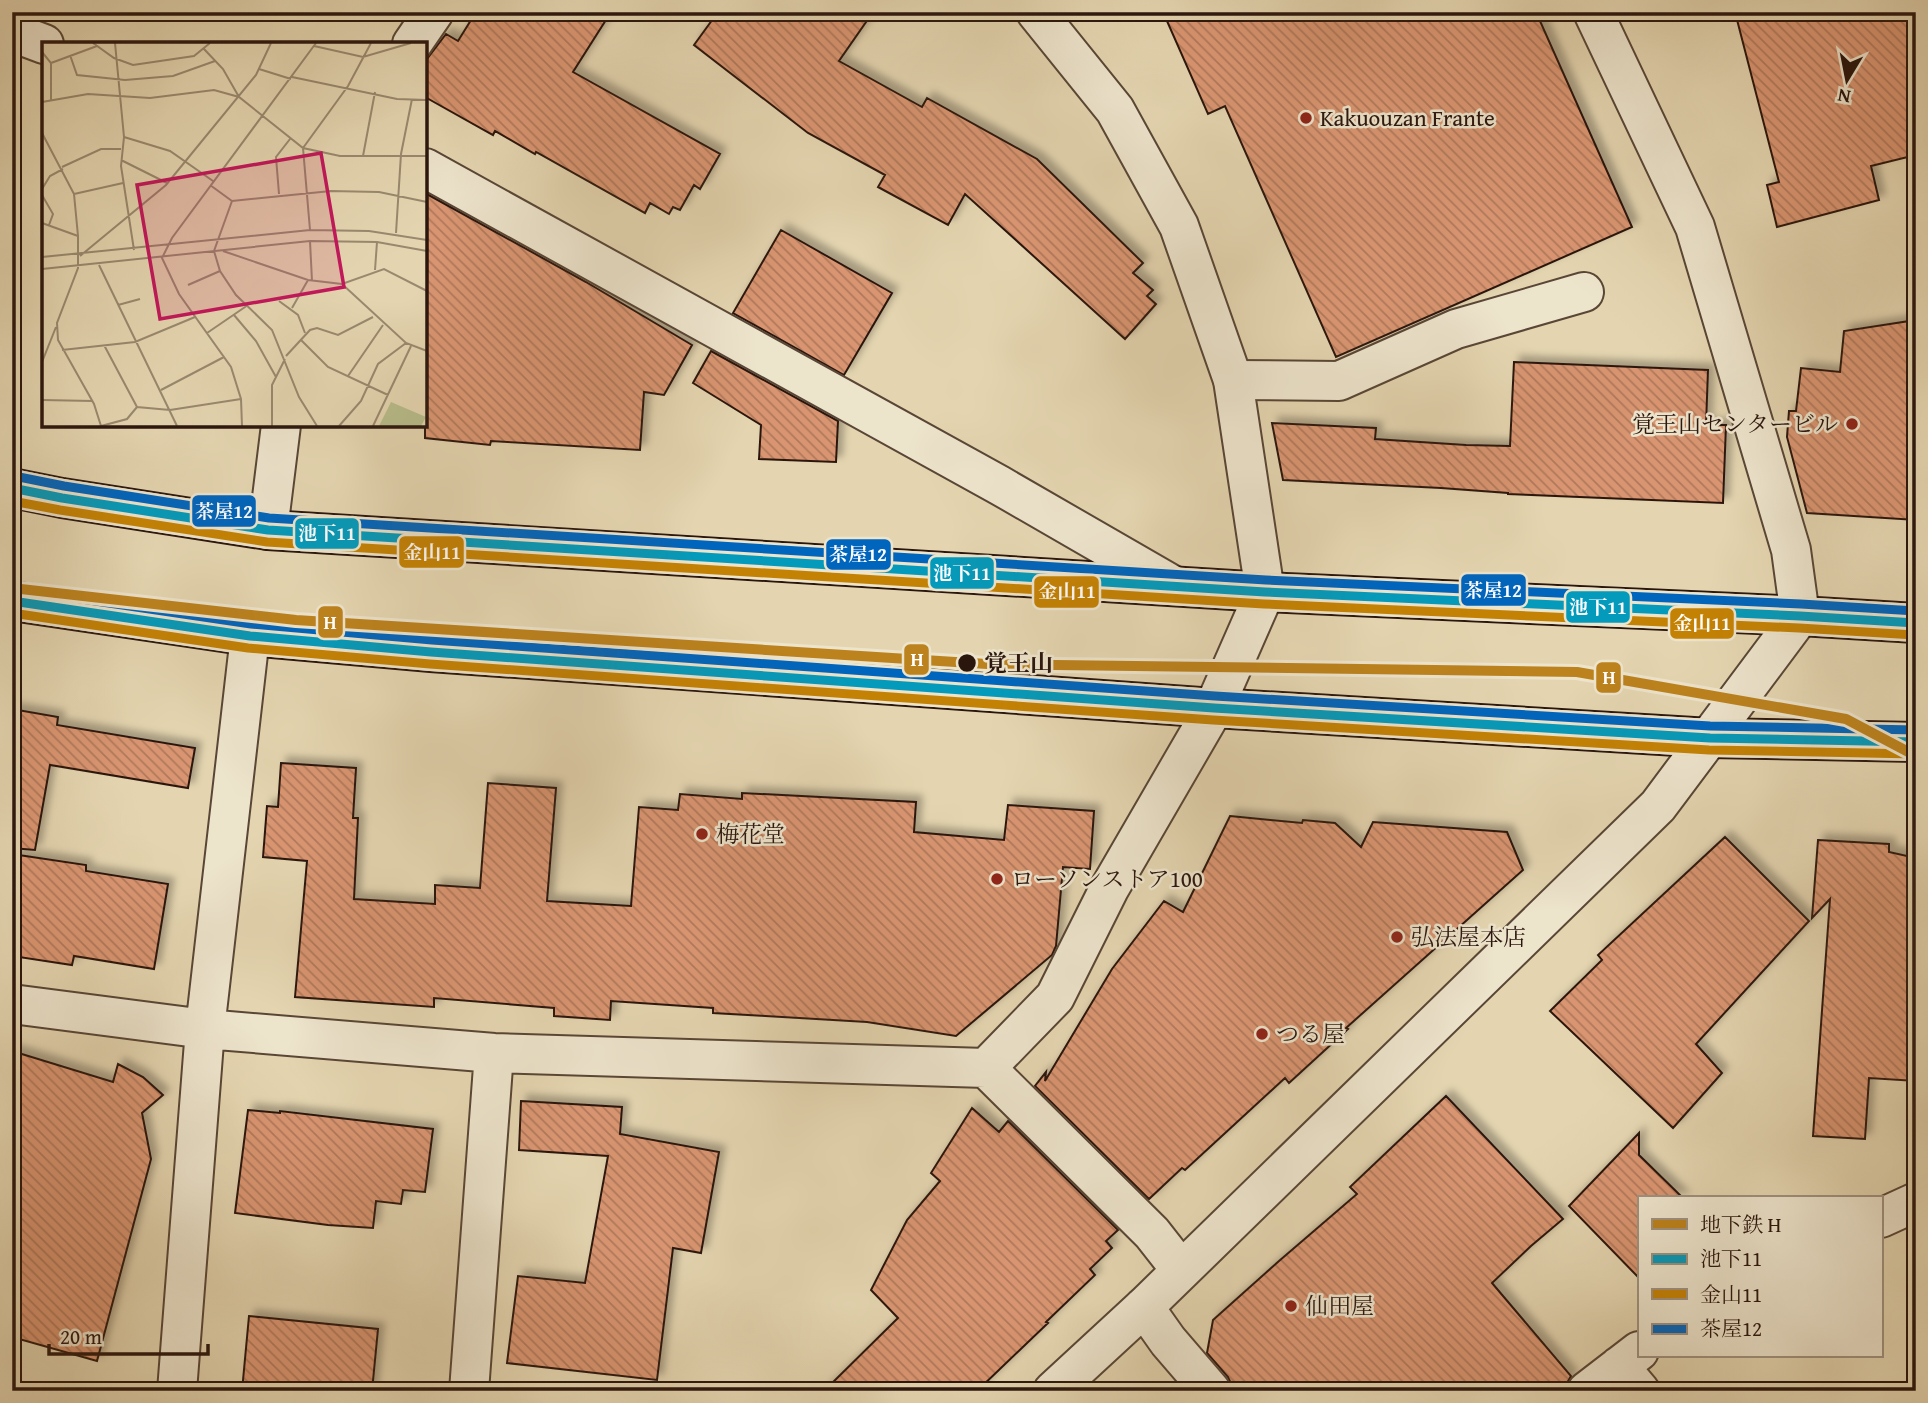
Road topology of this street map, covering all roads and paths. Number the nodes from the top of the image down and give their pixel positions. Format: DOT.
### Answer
graph roads {
  1 [pos="434,12"];
  2 [pos="1036,12"];
  3 [pos="1593,12"];
  4 [pos="413,42"];
  5 [pos="427,169"];
  6 [pos="1584,292"];
  7 [pos="1233,380"];
  8 [pos="281,427"];
  9 [pos="12,488"];
  10 [pos="268,530"];
  11 [pos="1174,586"];
  12 [pos="1265,592"];
  13 [pos="12,601"];
  14 [pos="1800,615"];
  15 [pos="1916,623"];
  16 [pos="250,635"];
  17 [pos="1214,708"];
  18 [pos="1710,738"];
  19 [pos="1916,742"];
  20 [pos="12,1004"];
  21 [pos="205,1029"];
  22 [pos="494,1053"];
  23 [pos="986,1068"];
  24 [pos="1916,1202"];
  25 [pos="1882,1218"];
  26 [pos="1181,1270"];
  27 [pos="1144,1307"];
  28 [pos="1633,1369"];
  29 [pos="177,1391"];
  30 [pos="469,1391"];
  31 [pos="1054,1391"];
  32 [pos="1211,1391"];
  33 [pos="1587,1391"];
  1 -- 4 [label="street"];
  2 -- 7 [label="street"];
  3 -- 14 [label="street"];
  5 -- 11 [label="street"];
  6 -- 7 [label="street"];
  7 -- 12 [label="street"];
  8 -- 10 [label="street"];
  9 -- 10 [label="main road"];
  10 -- 11 [label="main road"];
  11 -- 12 [label="main road"];
  12 -- 14 [label="main road"];
  12 -- 17 [label="street"];
  13 -- 16 [label="main road"];
  14 -- 15 [label="main road"];
  14 -- 18 [label="street"];
  16 -- 17 [label="main road"];
  16 -- 21 [label="street"];
  17 -- 18 [label="main road"];
  17 -- 23 [label="street"];
  18 -- 19 [label="main road"];
  18 -- 26 [label="street"];
  20 -- 21 [label="street"];
  21 -- 22 [label="street"];
  21 -- 29 [label="street"];
  22 -- 23 [label="street"];
  22 -- 30 [label="street"];
  23 -- 26 [label="street"];
  24 -- 25 [label="street"];
  26 -- 27 [label="street"];
  27 -- 31 [label="street"];
  27 -- 32 [label="street"];
  28 -- 33 [label="street"];
}
